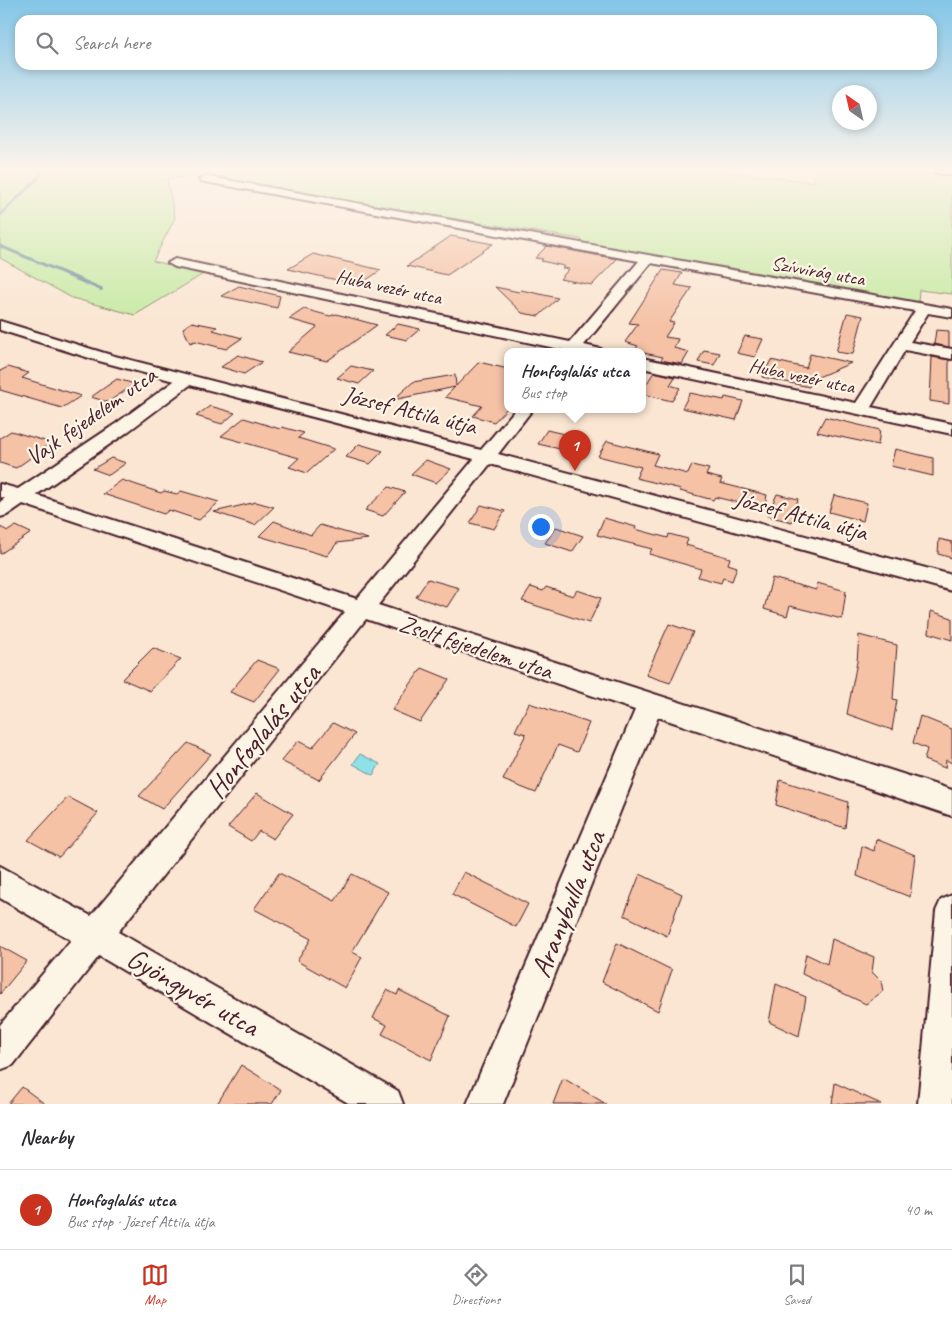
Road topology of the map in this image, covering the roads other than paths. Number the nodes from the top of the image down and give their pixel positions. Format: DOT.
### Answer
graph roads {
  1 [pos="440,222"];
  2 [pos="648,259"];
  3 [pos="175,263"];
  4 [pos="923,309"];
  5 [pos="952,313"];
  6 [pos="0,325"];
  7 [pos="900,345"];
  8 [pos="562,348"];
  9 [pos="573,348"];
  10 [pos="952,354"];
  11 [pos="646,364"];
  12 [pos="186,380"];
  13 [pos="860,410"];
  14 [pos="522,413"];
  15 [pos="952,429"];
  16 [pos="486,456"];
  17 [pos="0,490"];
  18 [pos="20,497"];
  19 [pos="0,511"];
  20 [pos="952,583"];
  21 [pos="362,610"];
  22 [pos="651,703"];
  23 [pos="952,802"];
  24 [pos="0,881"];
  25 [pos="952,911"];
  26 [pos="96,935"];
  27 [pos="0,1052"];
  28 [pos="385,1104"];
  29 [pos="485,1104"];
  30 [pos="936,1104"];
  1 -- 2 [label="street, Szívvirág utca"];
  2 -- 4 [label="street, Szívvirág utca"];
  2 -- 9 [label="street"];
  3 -- 8 [label="street, Huba vezér utca"];
  4 -- 5 [label="street, Szívvirág utca"];
  4 -- 7 [label="street"];
  6 -- 12 [label="street, József Attila útja"];
  7 -- 10 [label="street"];
  7 -- 13 [label="street"];
  11 -- 13 [label="street, Huba vezér utca"];
  12 -- 16 [label="street, József Attila útja"];
  12 -- 18 [label="street, Vajk fejedelem utca"];
  13 -- 15 [label="street, Huba vezér utca"];
  14 -- 16 [label="street, Honfoglalás utca"];
  16 -- 20 [label="street, József Attila útja"];
  16 -- 21 [label="street, Honfoglalás utca"];
  17 -- 18 [label="street, Zsolt fejedelem utca"];
  18 -- 19 [label="street, Vajk fejedelem utca"];
  18 -- 21 [label="street, Zsolt fejedelem utca"];
  21 -- 22 [label="street, Zsolt fejedelem utca"];
  21 -- 26 [label="street, Honfoglalás utca"];
  22 -- 23 [label="street, Zsolt fejedelem utca"];
  22 -- 29 [label="street, Aranybulla utca"];
  24 -- 26 [label="street, Gyöngyvér utca"];
  25 -- 30 [label="street"];
  26 -- 27 [label="street, Honfoglalás utca"];
  26 -- 28 [label="street, Gyöngyvér utca"];
}
